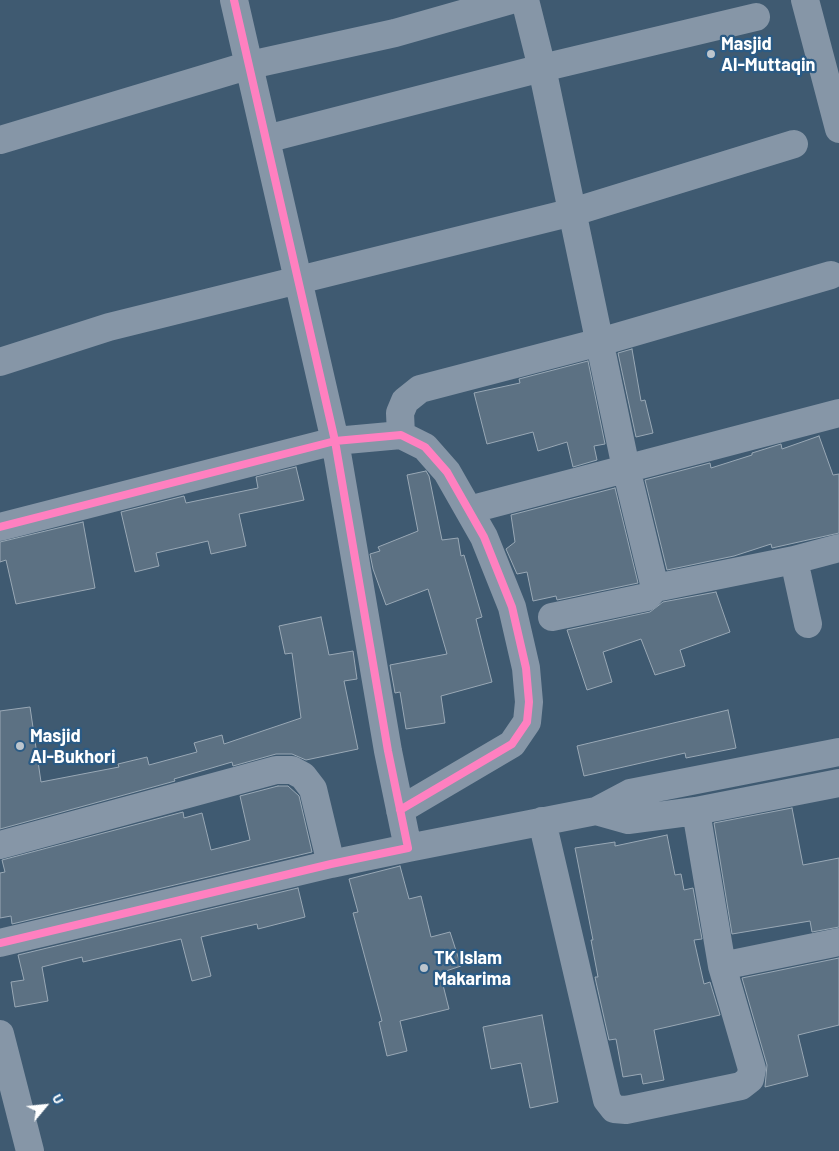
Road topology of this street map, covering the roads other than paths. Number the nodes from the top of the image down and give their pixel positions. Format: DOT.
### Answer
graph roads {
  1 [pos="234,0"];
  2 [pos="511,0"];
  3 [pos="525,0"];
  4 [pos="805,0"];
  5 [pos="756,17"];
  6 [pos="250,65"];
  7 [pos="542,68"];
  8 [pos="839,129"];
  9 [pos="1,136"];
  10 [pos="266,139"];
  11 [pos="794,144"];
  12 [pos="573,212"];
  13 [pos="832,275"];
  14 [pos="299,278"];
  15 [pos="600,342"];
  16 [pos="0,362"];
  17 [pos="839,413"];
  18 [pos="401,434"];
  19 [pos="335,441"];
  20 [pos="626,468"];
  21 [pos="480,507"];
  22 [pos="0,527"];
  23 [pos="839,548"];
  24 [pos="794,560"];
  25 [pos="655,588"];
  26 [pos="552,616"];
  27 [pos="808,624"];
  28 [pos="839,752"];
  29 [pos="777,764"];
  30 [pos="839,783"];
  31 [pos="781,794"];
  32 [pos="400,810"];
  33 [pos="696,810"];
  34 [pos="596,811"];
  35 [pos="542,821"];
  36 [pos="0,845"];
  37 [pos="408,848"];
  38 [pos="331,864"];
  39 [pos="839,942"];
  40 [pos="0,943"];
  41 [pos="722,966"];
  42 [pos="0,1034"];
  43 [pos="30,1151"];
  1 -- 6 [label="street"];
  2 -- 6 [label="street"];
  3 -- 7 [label="street"];
  4 -- 8 [label="street"];
  5 -- 7 [label="street"];
  6 -- 9 [label="street"];
  6 -- 10 [label="street"];
  7 -- 10 [label="street"];
  7 -- 12 [label="street"];
  10 -- 14 [label="street"];
  11 -- 12 [label="street"];
  12 -- 14 [label="street"];
  12 -- 15 [label="street"];
  13 -- 15 [label="street"];
  14 -- 16 [label="street"];
  14 -- 19 [label="street"];
  15 -- 18 [label="street"];
  15 -- 20 [label="street"];
  17 -- 20 [label="street"];
  18 -- 19 [label="street"];
  18 -- 32 [label="street"];
  19 -- 22 [label="street"];
  19 -- 32 [label="street"];
  20 -- 21 [label="street"];
  20 -- 25 [label="street"];
  23 -- 24 [label="street"];
  24 -- 25 [label="street"];
  24 -- 27 [label="street"];
  25 -- 26 [label="street"];
  28 -- 29 [label="street"];
  29 -- 31 [label="street"];
  29 -- 34 [label="street"];
  30 -- 31 [label="street"];
  31 -- 33 [label="street"];
  32 -- 37 [label="street"];
  33 -- 34 [label="street"];
  33 -- 41 [label="street"];
  34 -- 35 [label="street"];
  35 -- 37 [label="street"];
  35 -- 41 [label="street"];
  36 -- 38 [label="street"];
  37 -- 38 [label="street"];
  38 -- 40 [label="street"];
  39 -- 41 [label="street"];
  42 -- 43 [label="street"];
}
